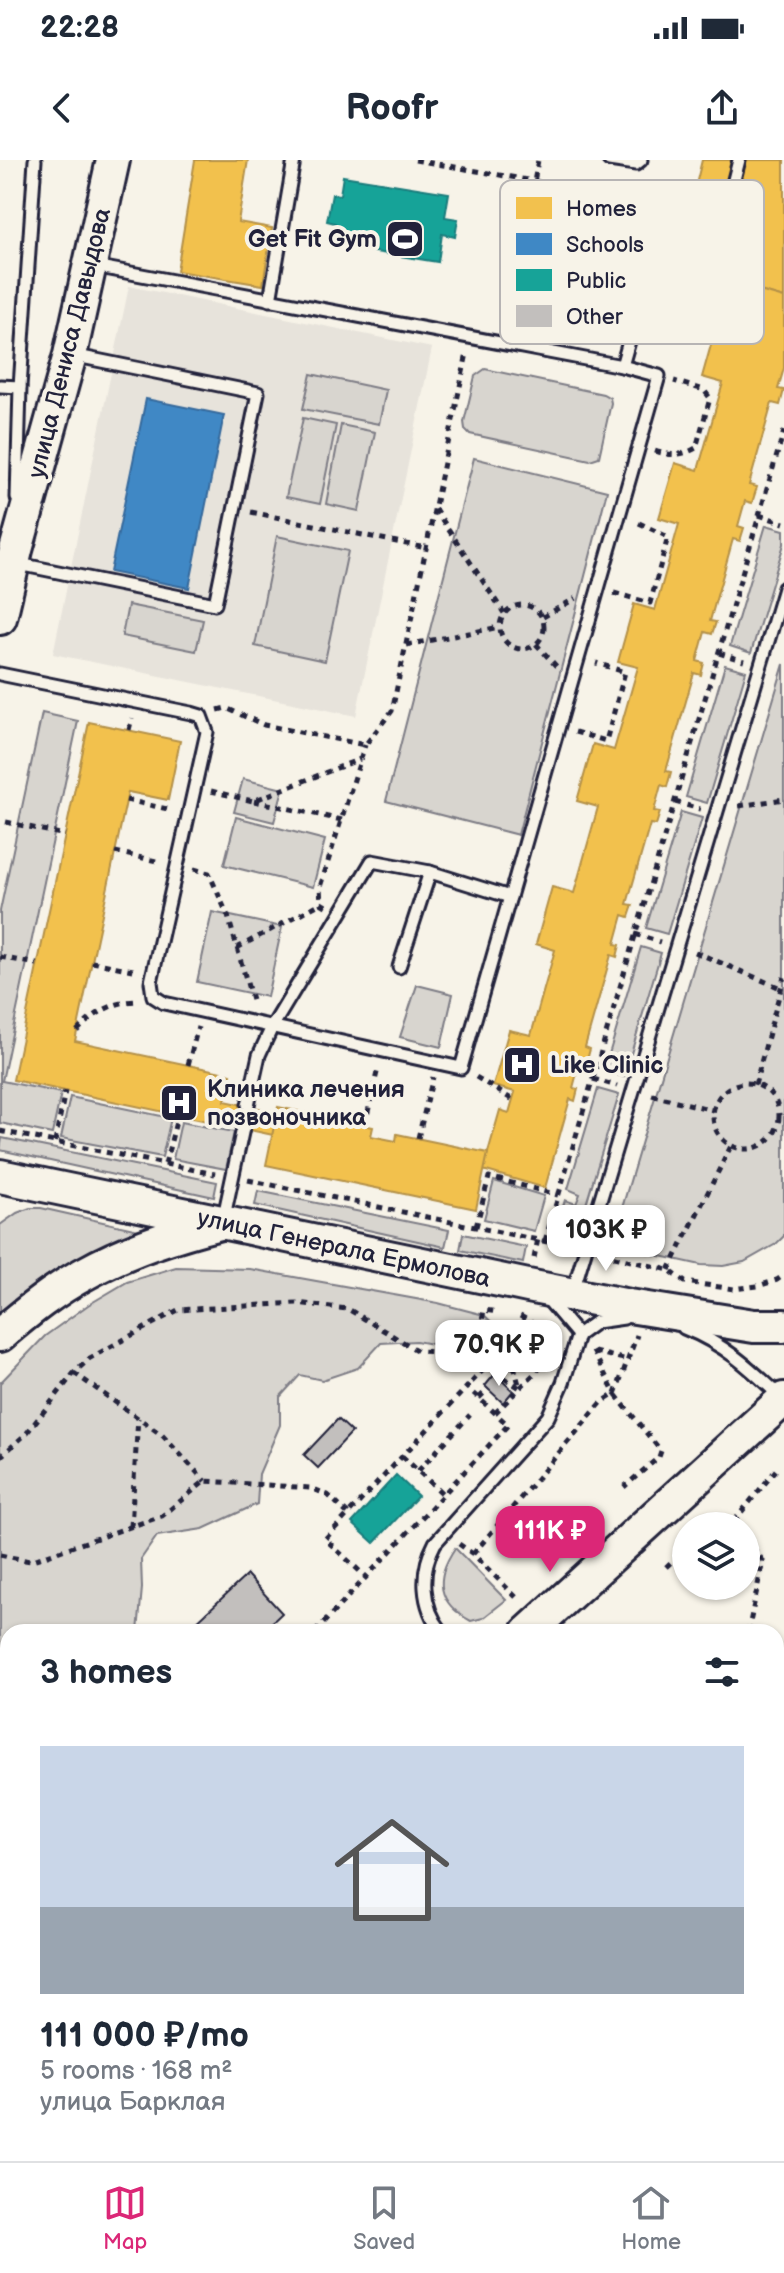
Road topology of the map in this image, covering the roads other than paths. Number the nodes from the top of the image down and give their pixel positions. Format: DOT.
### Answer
graph roads {
  1 [pos="35,160"];
  2 [pos="113,160"];
  3 [pos="294,160"];
  4 [pos="609,160"];
  5 [pos="641,160"];
  6 [pos="739,160"];
  7 [pos="734,180"];
  8 [pos="90,265"];
  9 [pos="270,300"];
  10 [pos="500,343"];
  11 [pos="508,344"];
  12 [pos="628,344"];
  13 [pos="70,355"];
  14 [pos="622,366"];
  15 [pos="0,386"];
  16 [pos="20,387"];
  17 [pos="10,554"];
  18 [pos="784,588"];
  19 [pos="0,618"];
  20 [pos="0,674"];
  21 [pos="430,872"];
  22 [pos="510,897"];
  23 [pos="399,967"];
  24 [pos="272,1027"];
  25 [pos="248,1105"];
  26 [pos="243,1128"];
  27 [pos="0,1176"];
  28 [pos="223,1222"];
  29 [pos="530,1276"];
  30 [pos="572,1295"];
  31 [pos="784,1326"];
  32 [pos="0,1335"];
  33 [pos="578,1335"];
  34 [pos="784,1399"];
  35 [pos="436,1624"];
  36 [pos="537,1624"];
  1 -- 16 [label="lane"];
  2 -- 8 [label="street, улица Дениса Давыдова"];
  3 -- 9 [label="lane"];
  4 -- 5 [label="lane"];
  6 -- 7 [label="lane"];
  8 -- 9 [label="lane"];
  8 -- 13 [label="street, улица Дениса Давыдова"];
  9 -- 10 [label="lane"];
  11 -- 14 [label="lane"];
  12 -- 14 [label="lane"];
  13 -- 17 [label="street, улица Дениса Давыдова"];
  13 -- 17 [label="lane"];
  14 -- 22 [label="lane"];
  15 -- 16 [label="lane"];
  16 -- 17 [label="lane"];
  17 -- 19 [label="street, улица Дениса Давыдова"];
  18 -- 30 [label="lane"];
  20 -- 24 [label="lane"];
  21 -- 22 [label="lane"];
  21 -- 23 [label="lane"];
  21 -- 24 [label="lane"];
  22 -- 24 [label="lane"];
  24 -- 25 [label="lane"];
  26 -- 28 [label="lane"];
  27 -- 28 [label="street, улица Генерала Ермолова"];
  28 -- 29 [label="street, улица Генерала Ермолова"];
  28 -- 32 [label="street"];
  29 -- 30 [label="street, улица Генерала Ермолова"];
  29 -- 33 [label="lane"];
  30 -- 31 [label="street, улица Генерала Ермолова"];
  33 -- 34 [label="lane"];
  33 -- 35 [label="lane"];
  34 -- 36 [label="street"];
}
